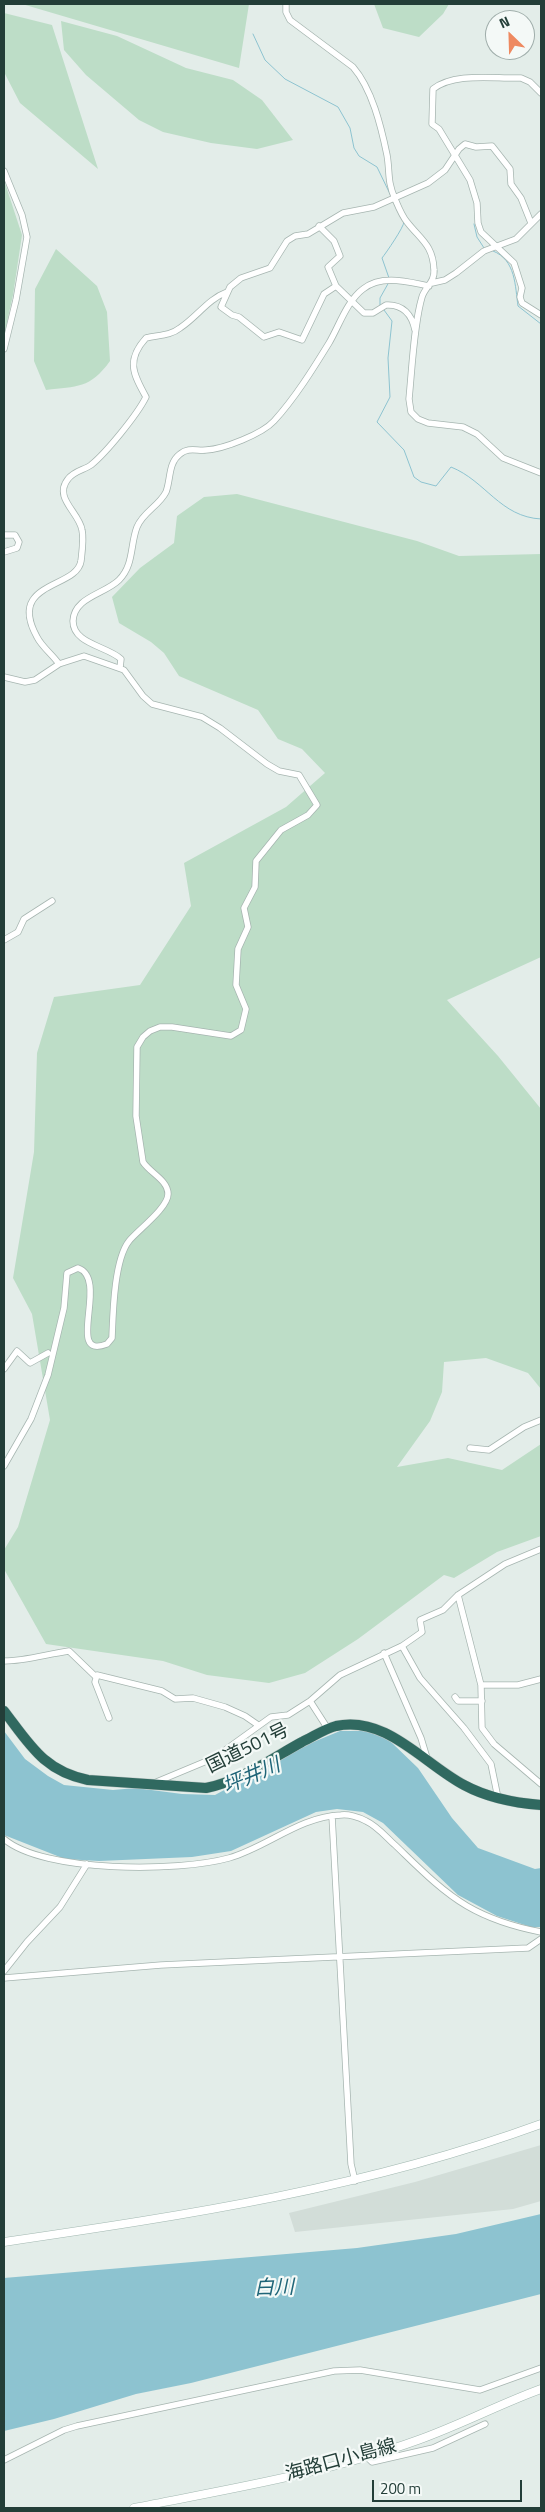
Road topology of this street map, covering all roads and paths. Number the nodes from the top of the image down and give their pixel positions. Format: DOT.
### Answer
graph roads {
  1 [pos="286,4"];
  2 [pos="541,93"];
  3 [pos="454,156"];
  4 [pos="4,171"];
  5 [pos="394,200"];
  6 [pos="541,214"];
  7 [pos="531,224"];
  8 [pos="319,226"];
  9 [pos="497,247"];
  10 [pos="430,284"];
  11 [pos="336,286"];
  12 [pos="228,292"];
  13 [pos="351,303"];
  14 [pos="541,315"];
  15 [pos="416,335"];
  16 [pos="4,349"];
  17 [pos="541,473"];
  18 [pos="4,535"];
  19 [pos="4,552"];
  20 [pos="58,664"];
  21 [pos="120,668"];
  22 [pos="4,677"];
  23 [pos="52,901"];
  24 [pos="4,940"];
  25 [pos="48,1353"];
  26 [pos="4,1369"];
  27 [pos="541,1420"];
  28 [pos="470,1448"];
  29 [pos="4,1466"];
  30 [pos="541,1549"];
  31 [pos="458,1595"];
  32 [pos="402,1646"];
  33 [pos="384,1653"];
  34 [pos="4,1661"];
  35 [pos="95,1676"];
  36 [pos="541,1679"];
  37 [pos="481,1685"];
  38 [pos="455,1697"];
  39 [pos="310,1701"];
  40 [pos="482,1701"];
  41 [pos="4,1711"];
  42 [pos="110,1718"];
  43 [pos="258,1725"];
  44 [pos="328,1729"];
  45 [pos="428,1762"];
  46 [pos="152,1784"];
  47 [pos="541,1784"];
  48 [pos="498,1798"];
  49 [pos="541,1805"];
  50 [pos="332,1816"];
  51 [pos="4,1839"];
  52 [pos="87,1864"];
  53 [pos="541,1932"];
  54 [pos="541,1939"];
  55 [pos="341,1958"];
  56 [pos="4,1971"];
  57 [pos="4,1978"];
  58 [pos="541,2124"];
  59 [pos="355,2181"];
  60 [pos="4,2242"];
  61 [pos="541,2368"];
  62 [pos="541,2389"];
  63 [pos="486,2424"];
  64 [pos="366,2456"];
  65 [pos="4,2460"];
  66 [pos="134,2508"];
  1 -- 5 [label="street"];
  2 -- 3 [label="street"];
  3 -- 5 [label="street"];
  3 -- 7 [label="street"];
  3 -- 9 [label="street"];
  4 -- 16 [label="street"];
  5 -- 8 [label="street"];
  5 -- 10 [label="street"];
  6 -- 7 [label="street"];
  7 -- 9 [label="street"];
  8 -- 11 [label="street"];
  8 -- 12 [label="street"];
  9 -- 10 [label="street"];
  9 -- 14 [label="street"];
  10 -- 13 [label="street"];
  10 -- 15 [label="street"];
  11 -- 12 [label="street"];
  11 -- 13 [label="street"];
  12 -- 20 [label="street"];
  13 -- 15 [label="street"];
  13 -- 21 [label="street"];
  15 -- 17 [label="street"];
  18 -- 19 [label="street"];
  20 -- 21 [label="street"];
  20 -- 22 [label="street"];
  21 -- 29 [label="street"];
  23 -- 24 [label="street"];
  25 -- 26 [label="street"];
  27 -- 28 [label="street"];
  30 -- 31 [label="street"];
  31 -- 32 [label="street"];
  31 -- 37 [label="street"];
  32 -- 33 [label="street"];
  32 -- 48 [label="street"];
  33 -- 39 [label="street"];
  33 -- 45 [label="street"];
  34 -- 35 [label="street"];
  35 -- 42 [label="street"];
  35 -- 43 [label="street"];
  36 -- 37 [label="street"];
  37 -- 40 [label="street"];
  38 -- 40 [label="street"];
  39 -- 43 [label="street"];
  39 -- 44 [label="street"];
  40 -- 47 [label="street"];
  41 -- 46 [label="highway, 国道501号"];
  43 -- 46 [label="street"];
  44 -- 45 [label="highway, 国道501号"];
  44 -- 46 [label="highway, 国道501号"];
  45 -- 48 [label="highway, 国道501号"];
  48 -- 49 [label="highway, 国道501号"];
  50 -- 52 [label="street"];
  50 -- 53 [label="street"];
  50 -- 55 [label="street"];
  51 -- 52 [label="street"];
  52 -- 56 [label="street"];
  54 -- 55 [label="street"];
  55 -- 57 [label="street"];
  55 -- 59 [label="street"];
  58 -- 59 [label="street"];
  59 -- 60 [label="street"];
  61 -- 65 [label="street"];
  62 -- 64 [label="street, 海路口小島線"];
  63 -- 64 [label="street"];
  64 -- 66 [label="street, 海路口小島線"];
}
